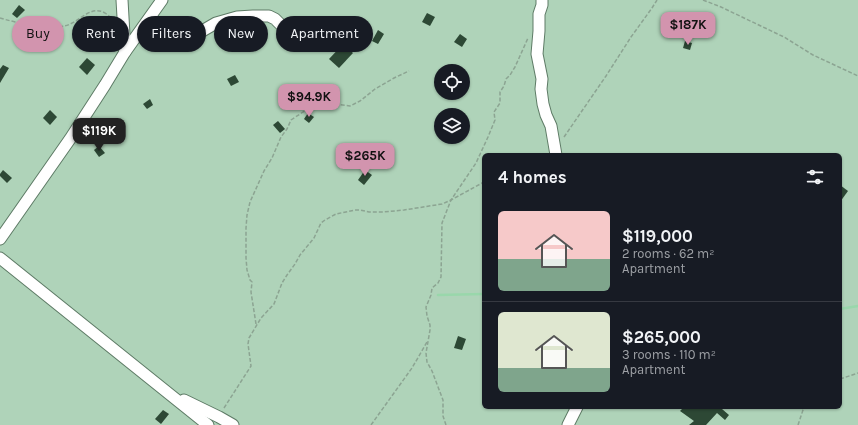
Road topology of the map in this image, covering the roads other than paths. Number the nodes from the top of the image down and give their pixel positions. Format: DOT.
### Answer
graph roads {
  1 [pos="122,0"];
  2 [pos="162,0"];
  3 [pos="542,0"];
  4 [pos="123,16"];
  5 [pos="151,16"];
  6 [pos="276,20"];
  7 [pos="206,29"];
  8 [pos="137,36"];
  9 [pos="129,47"];
  10 [pos="125,52"];
  11 [pos="556,153"];
  12 [pos="0,239"];
  13 [pos="0,258"];
  14 [pos="165,391"];
  15 [pos="575,409"];
  16 [pos="208,425"];
  17 [pos="233,425"];
  18 [pos="568,425"];
  1 -- 4 [label="street"];
  2 -- 5 [label="street"];
  3 -- 11 [label="street"];
  6 -- 7 [label="street"];
  8 -- 9 [label="street"];
  10 -- 12 [label="street"];
  13 -- 14 [label="street"];
  14 -- 16 [label="street"];
  14 -- 17 [label="street"];
  15 -- 18 [label="street"];
}
